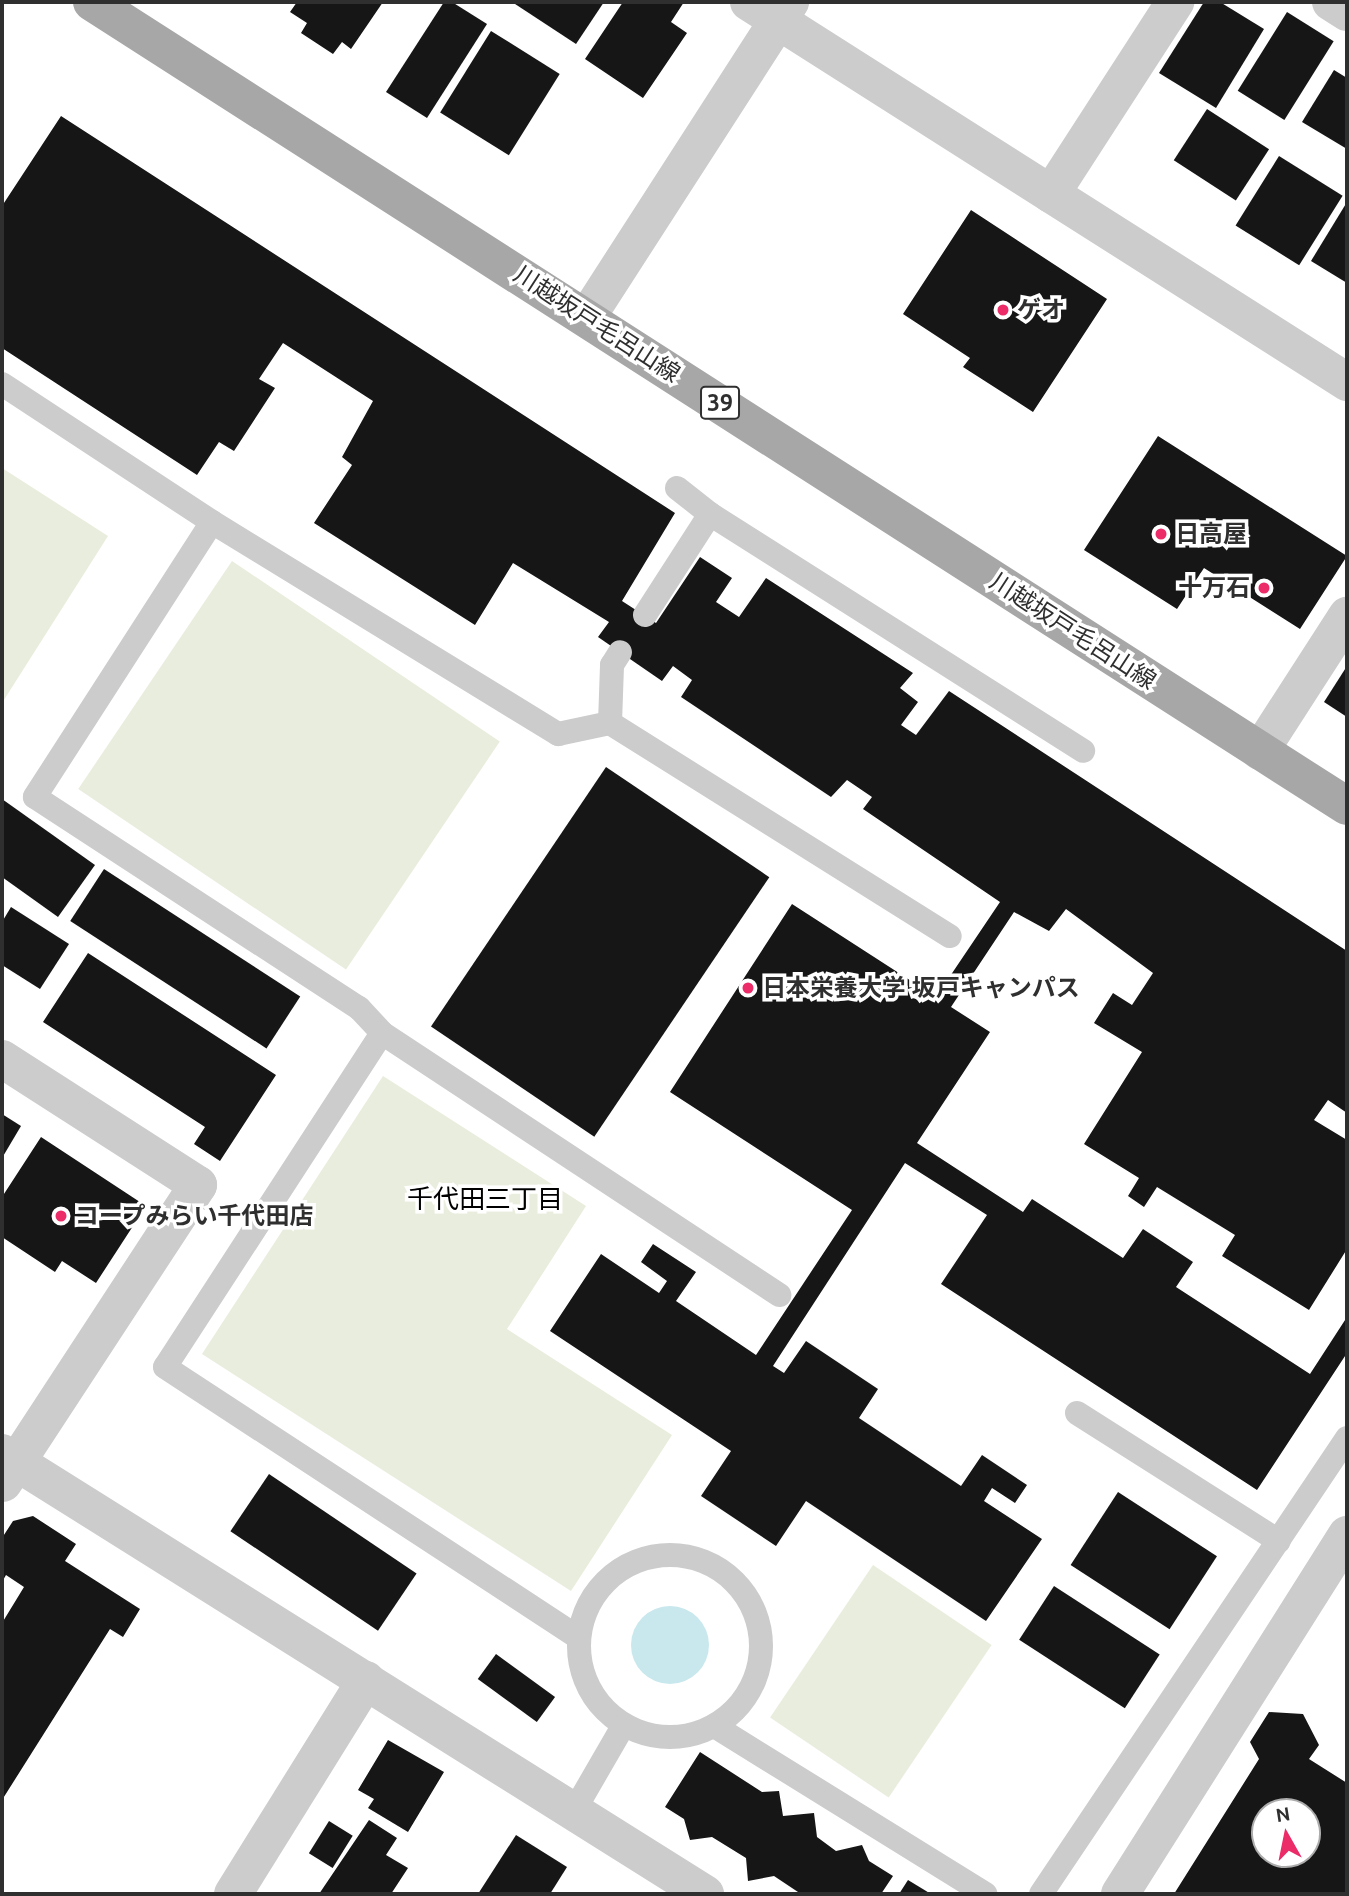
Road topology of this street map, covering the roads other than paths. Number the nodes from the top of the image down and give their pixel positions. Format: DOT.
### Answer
graph roads {
  1 [pos="92,2"];
  2 [pos="1175,2"];
  3 [pos="1331,2"];
  4 [pos="773,8"];
  5 [pos="1347,12"];
  6 [pos="1051,194"];
  7 [pos="587,317"];
  8 [pos="1347,382"];
  9 [pos="2,384"];
  10 [pos="677,488"];
  11 [pos="710,514"];
  12 [pos="212,522"];
  13 [pos="645,615"];
  14 [pos="1347,616"];
  15 [pos="620,652"];
  16 [pos="610,723"];
  17 [pos="1083,751"];
  18 [pos="1260,751"];
  19 [pos="1347,806"];
  20 [pos="950,936"];
  21 [pos="382,1032"];
  22 [pos="2,1059"];
  23 [pos="779,1295"];
  24 [pos="1077,1413"];
  25 [pos="1347,1438"];
  26 [pos="7,1467"];
  27 [pos="1347,1535"];
  28 [pos="1279,1541"];
  29 [pos="577,1637"];
  30 [pos="366,1680"];
  31 [pos="623,1726"];
  32 [pos="716,1727"];
  33 [pos="574,1811"];
  34 [pos="685,1889"];
  35 [pos="233,1894"];
  36 [pos="985,1894"];
  37 [pos="1041,1894"];
  38 [pos="1120,1894"];
  1 -- 7 [label="main road, 川越坂戸毛呂山線 / 39"];
  2 -- 6 [label="street"];
  3 -- 5 [label="street"];
  4 -- 6 [label="street"];
  4 -- 7 [label="street"];
  6 -- 8 [label="street"];
  7 -- 18 [label="main road, 川越坂戸毛呂山線 / 39"];
  9 -- 12 [label="lane"];
  10 -- 11 [label="lane"];
  11 -- 13 [label="lane"];
  11 -- 17 [label="lane"];
  12 -- 16 [label="lane"];
  12 -- 21 [label="lane"];
  14 -- 18 [label="street"];
  15 -- 16 [label="lane"];
  16 -- 20 [label="lane"];
  18 -- 19 [label="main road, 川越坂戸毛呂山線 / 39"];
  21 -- 23 [label="lane"];
  21 -- 29 [label="lane"];
  22 -- 26 [label="street"];
  24 -- 28 [label="lane"];
  25 -- 28 [label="lane"];
  26 -- 30 [label="street"];
  27 -- 38 [label="street"];
  28 -- 37 [label="lane"];
  29 -- 31 [label="lane"];
  29 -- 32 [label="lane"];
  30 -- 33 [label="street"];
  30 -- 35 [label="street"];
  31 -- 32 [label="lane"];
  31 -- 33 [label="lane"];
  32 -- 36 [label="lane"];
  33 -- 34 [label="street"];
}
